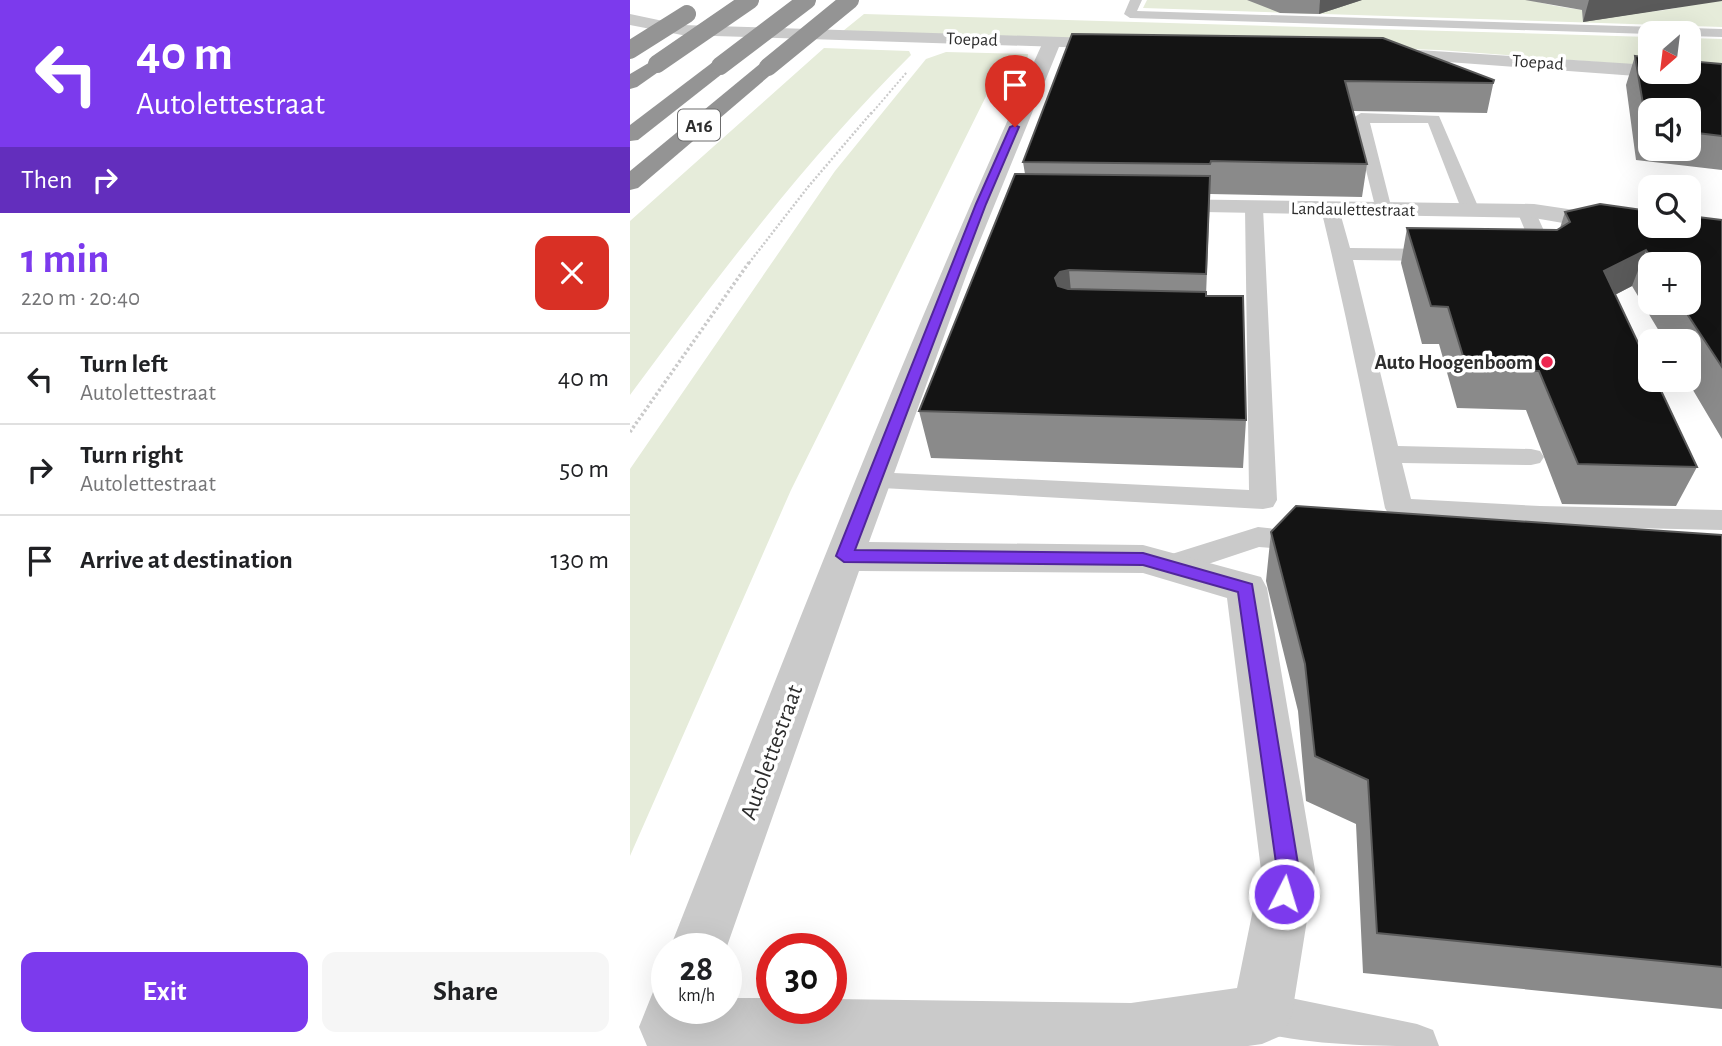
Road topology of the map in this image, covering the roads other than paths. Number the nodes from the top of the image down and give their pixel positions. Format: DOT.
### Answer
graph roads {
  1 [pos="750,0"];
  2 [pos="807,0"];
  3 [pos="850,0"];
  4 [pos="1136,0"];
  5 [pos="697,8"];
  6 [pos="630,19"];
  7 [pos="1722,33"];
  8 [pos="1052,41"];
  9 [pos="1147,45"];
  10 [pos="630,50"];
  11 [pos="1350,52"];
  12 [pos="1638,70"];
  13 [pos="630,83"];
  14 [pos="630,135"];
  15 [pos="630,183"];
  16 [pos="1136,206"];
  17 [pos="1254,208"];
  18 [pos="1330,209"];
  19 [pos="1383,209"];
  20 [pos="1471,211"];
  21 [pos="1526,211"];
  22 [pos="1634,226"];
  23 [pos="1342,254"];
  24 [pos="1464,256"];
  25 [pos="1519,256"];
  26 [pos="1232,328"];
  27 [pos="1258,329"];
  28 [pos="1387,454"];
  29 [pos="1531,457"];
  30 [pos="873,481"];
  31 [pos="1540,516"];
  32 [pos="1722,520"];
  33 [pos="1340,543"];
  34 [pos="1722,544"];
  35 [pos="844,556"];
  36 [pos="1169,566"];
  37 [pos="704,933"];
  38 [pos="1262,1014"];
  39 [pos="669,1027"];
  40 [pos="1403,1044"];
  1 -- 13 [label="highway, bridge"];
  2 -- 14 [label="highway, A16, bridge"];
  3 -- 15 [label="highway, A16, bridge"];
  4 -- 7 [label="lane"];
  5 -- 10 [label="highway, bridge"];
  6 -- 8 [label="street, Toepad"];
  8 -- 9 [label="street, Toepad"];
  8 -- 30 [label="street, Autolettestraat"];
  11 -- 12 [label="street, Toepad"];
  16 -- 17 [label="street, Landaulettestraat"];
  17 -- 18 [label="street, Landaulettestraat"];
  17 -- 27 [label="lane"];
  18 -- 19 [label="street, Landaulettestraat"];
  18 -- 23 [label="lane"];
  19 -- 20 [label="street, Landaulettestraat"];
  19 -- 20 [label="lane"];
  20 -- 21 [label="street, Landaulettestraat"];
  21 -- 22 [label="street, Landaulettestraat"];
  21 -- 25 [label="lane"];
  23 -- 24 [label="lane"];
  23 -- 28 [label="lane"];
  26 -- 27 [label="lane"];
  27 -- 30 [label="lane"];
  28 -- 29 [label="lane"];
  28 -- 31 [label="lane"];
  30 -- 35 [label="street, Autolettestraat"];
  31 -- 32 [label="lane"];
  31 -- 34 [label="lane"];
  33 -- 36 [label="lane"];
  35 -- 36 [label="street"];
  35 -- 37 [label="street, Autolettestraat"];
  36 -- 38 [label="street"];
  38 -- 39 [label="street"];
  38 -- 40 [label="lane"];
}
